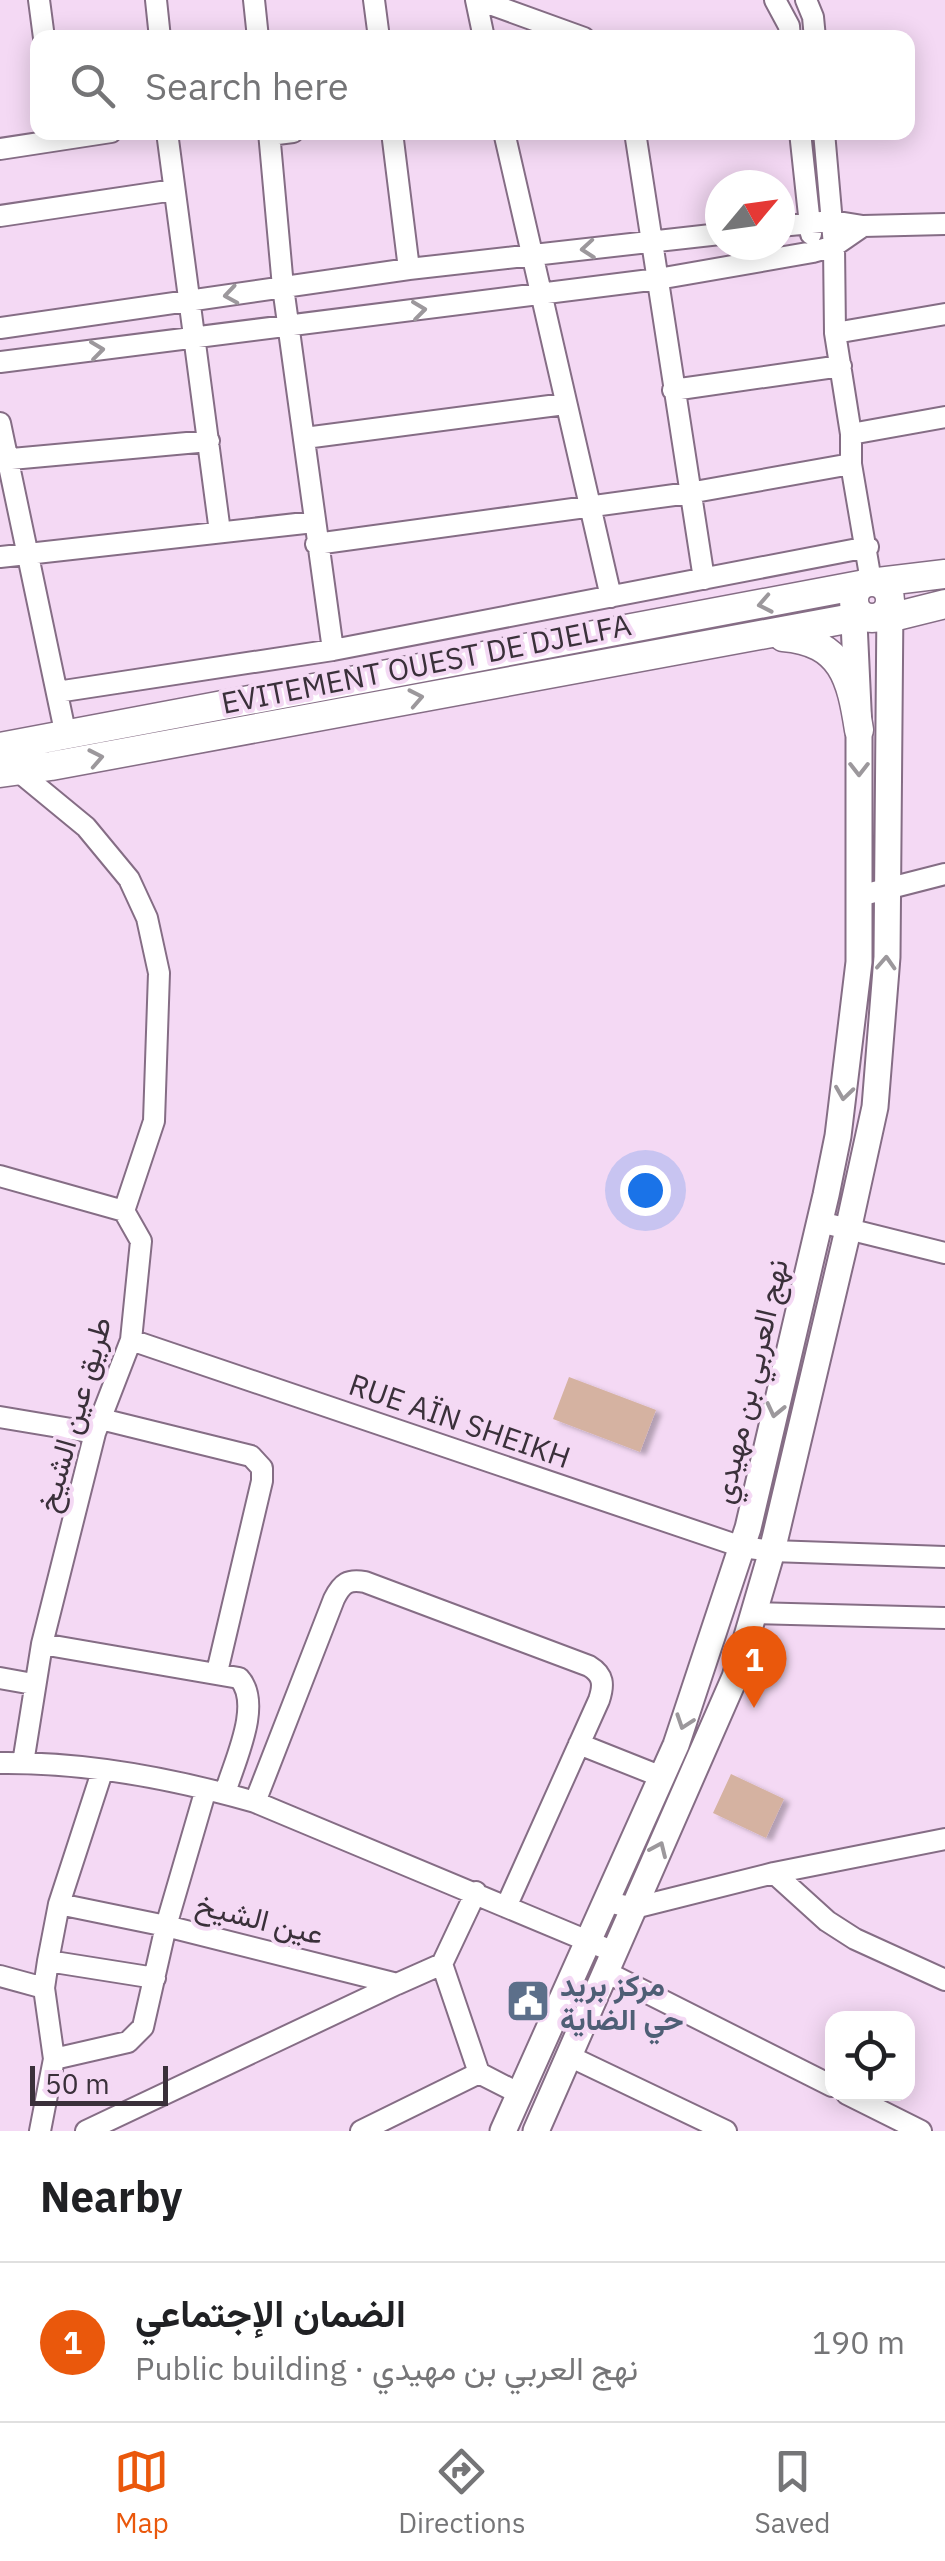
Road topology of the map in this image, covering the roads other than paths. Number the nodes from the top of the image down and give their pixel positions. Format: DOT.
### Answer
graph roads {
  1 [pos="39,0"];
  2 [pos="156,0"];
  3 [pos="254,0"];
  4 [pos="374,0"];
  5 [pos="477,0"];
  6 [pos="775,0"];
  7 [pos="806,0"];
  8 [pos="43,30"];
  9 [pos="159,30"];
  10 [pos="257,30"];
  11 [pos="378,30"];
  12 [pos="483,30"];
  13 [pos="561,30"];
  14 [pos="789,30"];
  15 [pos="814,30"];
  16 [pos="42,140"];
  17 [pos="168,140"];
  18 [pos="270,140"];
  19 [pos="393,140"];
  20 [pos="506,140"];
  21 [pos="636,140"];
  22 [pos="801,140"];
  23 [pos="825,140"];
  24 [pos="0,149"];
  25 [pos="174,190"];
  26 [pos="0,216"];
  27 [pos="810,222"];
  28 [pos="832,222"];
  29 [pos="795,224"];
  30 [pos="945,224"];
  31 [pos="863,226"];
  32 [pos="705,236"];
  33 [pos="650,243"];
  34 [pos="824,249"];
  35 [pos="530,254"];
  36 [pos="409,270"];
  37 [pos="658,280"];
  38 [pos="283,287"];
  39 [pos="540,295"];
  40 [pos="190,302"];
  41 [pos="945,314"];
  42 [pos="291,326"];
  43 [pos="0,328"];
  44 [pos="835,333"];
  45 [pos="194,338"];
  46 [pos="0,362"];
  47 [pos="841,366"];
  48 [pos="673,390"];
  49 [pos="565,404"];
  50 [pos="945,418"];
  51 [pos="0,422"];
  52 [pos="851,434"];
  53 [pos="305,438"];
  54 [pos="209,440"];
  55 [pos="4,460"];
  56 [pos="851,464"];
  57 [pos="688,493"];
  58 [pos="589,505"];
  59 [pos="220,532"];
  60 [pos="315,533"];
  61 [pos="868,547"];
  62 [pos="27,553"];
  63 [pos="0,556"];
  64 [pos="945,574"];
  65 [pos="704,579"];
  66 [pos="611,597"];
  67 [pos="871,602"];
  68 [pos="945,604"];
  69 [pos="756,634"];
  70 [pos="332,650"];
  71 [pos="57,692"];
  72 [pos="859,730"];
  73 [pos="66,736"];
  74 [pos="7,759"];
  75 [pos="945,874"];
  76 [pos="887,889"];
  77 [pos="859,896"];
  78 [pos="0,1176"];
  79 [pos="124,1211"];
  80 [pos="820,1222"];
  81 [pos="848,1230"];
  82 [pos="945,1253"];
  83 [pos="810,1264"];
  84 [pos="838,1273"];
  85 [pos="131,1340"];
  86 [pos="1,1422"];
  87 [pos="98,1426"];
  88 [pos="742,1547"];
  89 [pos="772,1551"];
  90 [pos="945,1557"];
  91 [pos="753,1613"];
  92 [pos="945,1618"];
  93 [pos="42,1644"];
  94 [pos="217,1672"];
  95 [pos="0,1678"];
  96 [pos="33,1684"];
  97 [pos="579,1744"];
  98 [pos="0,1763"];
  99 [pos="23,1763"];
  100 [pos="102,1772"];
  101 [pos="662,1777"];
  102 [pos="215,1791"];
  103 [pos="256,1802"];
  104 [pos="945,1838"];
  105 [pos="774,1873"];
  106 [pos="476,1892"];
  107 [pos="608,1902"];
  108 [pos="59,1904"];
  109 [pos="506,1907"];
  110 [pos="634,1908"];
  111 [pos="166,1926"];
  112 [pos="588,1941"];
  113 [pos="48,1960"];
  114 [pos="610,1962"];
  115 [pos="442,1964"];
  116 [pos="0,1976"];
  117 [pos="155,1978"];
  118 [pos="945,1980"];
  119 [pos="397,1984"];
  120 [pos="44,1988"];
  121 [pos="569,2056"];
  122 [pos="54,2059"];
  123 [pos="479,2073"];
  124 [pos="825,2082"];
  125 [pos="520,2094"];
  126 [pos="861,2101"];
  127 [pos="40,2131"];
  128 [pos="86,2131"];
  129 [pos="361,2131"];
  130 [pos="503,2131"];
  131 [pos="536,2131"];
  132 [pos="726,2131"];
  133 [pos="921,2131"];
  1 -- 8 [label="street"];
  2 -- 9 [label="street"];
  3 -- 10 [label="street"];
  4 -- 11 [label="street"];
  5 -- 12 [label="street"];
  5 -- 13 [label="street"];
  6 -- 14 [label="street"];
  7 -- 15 [label="street"];
  16 -- 24 [label="street"];
  17 -- 25 [label="street"];
  18 -- 38 [label="street"];
  19 -- 36 [label="street"];
  20 -- 35 [label="street"];
  21 -- 33 [label="street"];
  22 -- 27 [label="street"];
  23 -- 28 [label="street"];
  25 -- 26 [label="street"];
  25 -- 40 [label="street"];
  27 -- 28 [label="street"];
  27 -- 29 [label="street"];
  27 -- 34 [label="street"];
  28 -- 31 [label="street"];
  28 -- 34 [label="street"];
  30 -- 31 [label="street"];
  31 -- 34 [label="street"];
  32 -- 33 [label="street"];
  33 -- 35 [label="street, one-way"];
  33 -- 37 [label="street"];
  34 -- 37 [label="street"];
  34 -- 44 [label="street"];
  35 -- 36 [label="street"];
  35 -- 39 [label="street"];
  36 -- 38 [label="street"];
  37 -- 39 [label="street"];
  37 -- 48 [label="street"];
  38 -- 40 [label="street, one-way"];
  38 -- 42 [label="street"];
  42 -- 39 [label="street, one-way"];
  39 -- 49 [label="street"];
  40 -- 43 [label="street"];
  40 -- 45 [label="street"];
  41 -- 44 [label="street"];
  42 -- 45 [label="street"];
  42 -- 53 [label="street"];
  44 -- 47 [label="street"];
  46 -- 45 [label="street, one-way"];
  45 -- 54 [label="street"];
  47 -- 48 [label="street"];
  47 -- 52 [label="street"];
  48 -- 57 [label="street"];
  49 -- 53 [label="street"];
  49 -- 58 [label="street"];
  50 -- 52 [label="street"];
  51 -- 55 [label="street"];
  52 -- 56 [label="street"];
  53 -- 60 [label="street"];
  54 -- 55 [label="street"];
  54 -- 59 [label="street"];
  55 -- 62 [label="street"];
  56 -- 57 [label="street"];
  56 -- 61 [label="street"];
  57 -- 58 [label="street"];
  57 -- 65 [label="street"];
  58 -- 60 [label="street"];
  58 -- 66 [label="street"];
  59 -- 60 [label="street"];
  59 -- 62 [label="street"];
  60 -- 70 [label="street"];
  61 -- 65 [label="street"];
  61 -- 67 [label="street"];
  62 -- 63 [label="street"];
  62 -- 71 [label="street"];
  64 -- 67 [label="highway, EVITEMENT OUEST DE DJELFA"];
  65 -- 66 [label="street"];
  66 -- 70 [label="street"];
  67 -- 68 [label="highway, EVITEMENT OUEST DE DJELFA"];
  67 -- 69 [label="highway, EVITEMENT OUEST DE DJELFA"];
  67 -- 72 [label="main road, نهج العربي بن مهيدي"];
  67 -- 73 [label="highway, EVITEMENT OUEST DE DJELFA, one-way"];
  67 -- 76 [label="main road, نهج العربي بن مهيدي"];
  69 -- 72 [label="highway"];
  74 -- 69 [label="highway, EVITEMENT OUEST DE DJELFA, one-way"];
  70 -- 71 [label="street"];
  71 -- 73 [label="street"];
  72 -- 77 [label="main road, نهج العربي بن مهيدي, one-way"];
  73 -- 74 [label="highway, EVITEMENT OUEST DE DJELFA"];
  74 -- 79 [label="street"];
  75 -- 76 [label="street"];
  76 -- 77 [label="street"];
  81 -- 76 [label="main road, نهج العربي بن مهيدي, one-way"];
  77 -- 80 [label="main road, نهج العربي بن مهيدي, one-way"];
  78 -- 79 [label="street"];
  79 -- 85 [label="street, طريق عين الشيخ"];
  80 -- 81 [label="street"];
  80 -- 83 [label="main road, نهج العربي بن مهيدي"];
  81 -- 82 [label="street"];
  81 -- 84 [label="main road, نهج العربي بن مهيدي"];
  83 -- 84 [label="main road"];
  83 -- 88 [label="main road, نهج العربي بن مهيدي, one-way"];
  84 -- 89 [label="main road, نهج العربي بن مهيدي"];
  85 -- 87 [label="street, طريق عين الشيخ"];
  85 -- 88 [label="street, RUE AÏN SHEIKH"];
  86 -- 87 [label="street"];
  87 -- 93 [label="street, طريق عين الشيخ"];
  87 -- 94 [label="street"];
  88 -- 89 [label="street, RUE AÏN SHEIKH"];
  88 -- 101 [label="main road, نهج العربي بن مهيدي, one-way"];
  89 -- 90 [label="street, RUE AÏN SHEIKH"];
  89 -- 91 [label="main road, نهج العربي بن مهيدي"];
  91 -- 92 [label="street"];
  110 -- 91 [label="main road, نهج العربي بن مهيدي, one-way"];
  93 -- 94 [label="street"];
  93 -- 96 [label="street, طريق عين الشيخ"];
  94 -- 102 [label="street"];
  95 -- 96 [label="street"];
  96 -- 99 [label="street, طريق عين الشيخ"];
  97 -- 101 [label="street"];
  97 -- 103 [label="street"];
  97 -- 109 [label="street"];
  98 -- 99 [label="street"];
  99 -- 100 [label="street"];
  100 -- 102 [label="street"];
  100 -- 108 [label="street"];
  101 -- 107 [label="main road, نهج العربي بن مهيدي"];
  102 -- 103 [label="street"];
  102 -- 111 [label="street"];
  103 -- 106 [label="street"];
  104 -- 105 [label="street"];
  105 -- 110 [label="street"];
  105 -- 118 [label="street"];
  106 -- 109 [label="street"];
  106 -- 115 [label="street"];
  107 -- 110 [label="street"];
  107 -- 112 [label="main road, نهج العربي بن مهيدي"];
  108 -- 111 [label="street, عين الشيخ"];
  108 -- 113 [label="street"];
  109 -- 112 [label="street"];
  110 -- 114 [label="main road, نهج العربي بن مهيدي"];
  111 -- 117 [label="street"];
  111 -- 119 [label="street, عين الشيخ"];
  112 -- 114 [label="street"];
  112 -- 125 [label="main road, نهج العربي بن مهيدي"];
  113 -- 117 [label="street"];
  113 -- 120 [label="street"];
  114 -- 121 [label="main road, نهج العربي بن مهيدي"];
  114 -- 124 [label="street"];
  115 -- 119 [label="street"];
  115 -- 123 [label="street"];
  116 -- 120 [label="street"];
  117 -- 122 [label="street"];
  119 -- 128 [label="street"];
  120 -- 122 [label="street"];
  121 -- 131 [label="main road, نهج العربي بن مهيدي"];
  121 -- 132 [label="street"];
  122 -- 127 [label="street"];
  123 -- 125 [label="street"];
  123 -- 129 [label="street"];
  125 -- 130 [label="main road, نهج العربي بن مهيدي"];
  126 -- 133 [label="street"];
}
